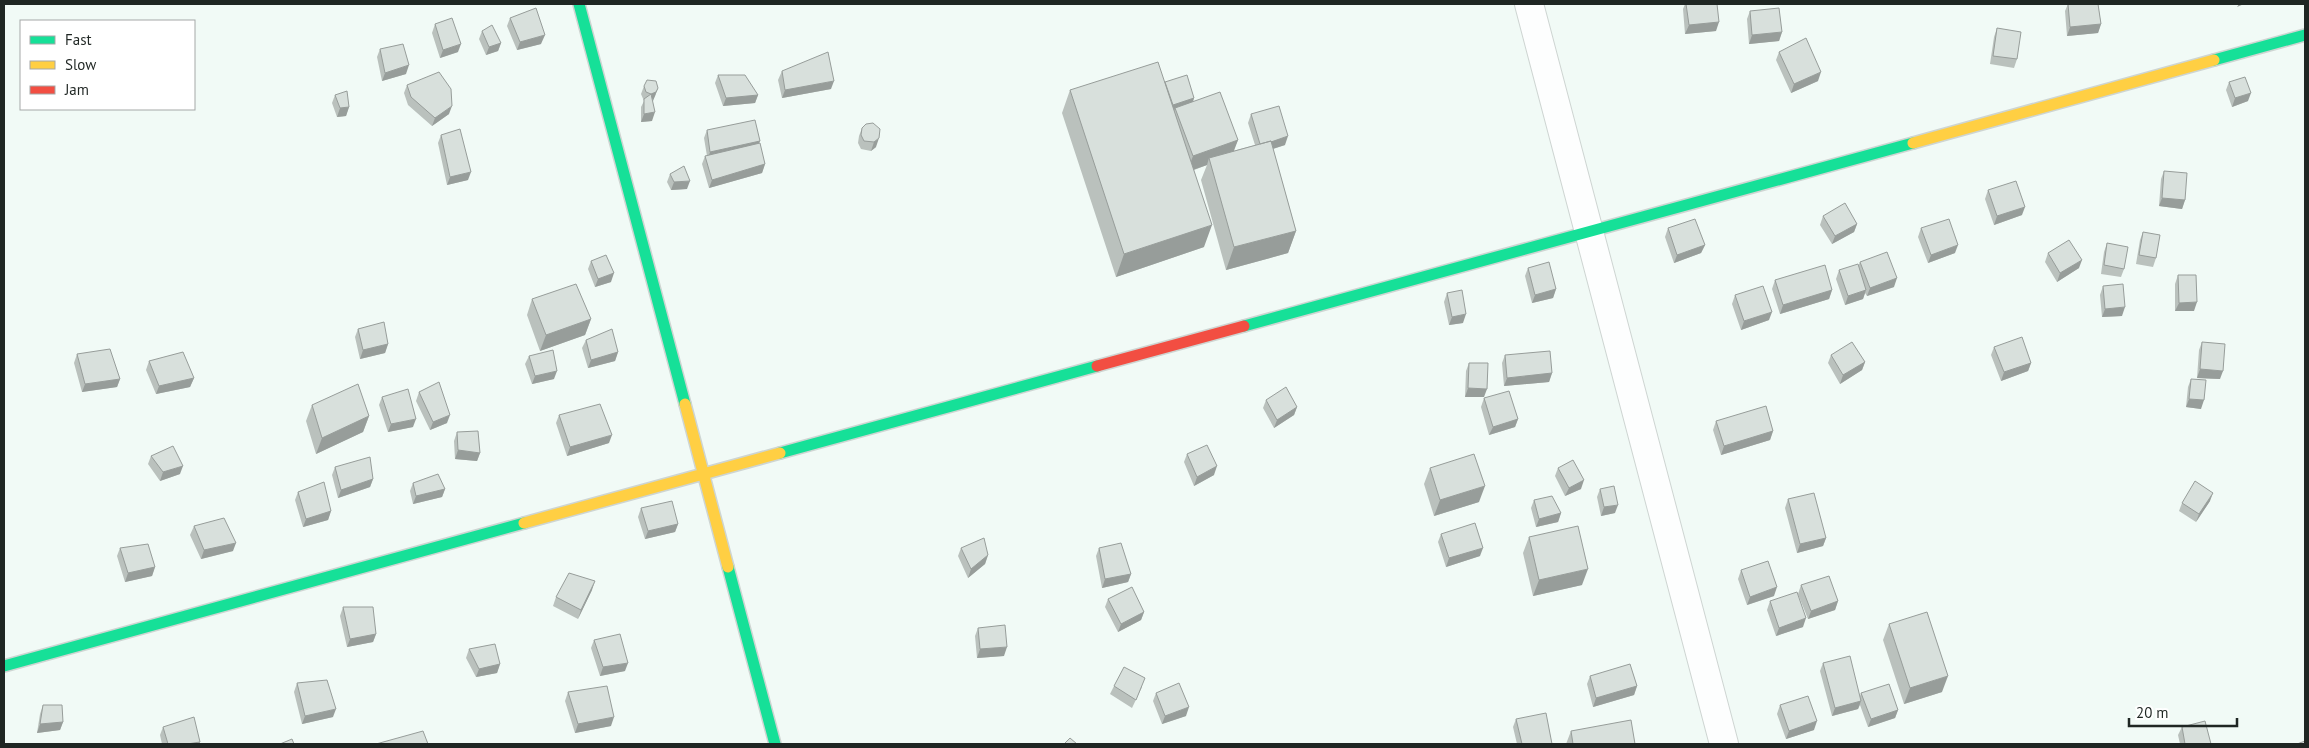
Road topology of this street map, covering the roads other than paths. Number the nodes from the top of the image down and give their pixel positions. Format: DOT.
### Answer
graph roads {
  1 [pos="579,4"];
  2 [pos="1529,4"];
  3 [pos="2305,35"];
  4 [pos="1589,232"];
  5 [pos="704,474"];
  6 [pos="4,666"];
  7 [pos="775,744"];
  8 [pos="1724,744"];
  1 -- 5 [label="street"];
  2 -- 4 [label="street"];
  3 -- 4 [label="street"];
  4 -- 5 [label="street"];
  4 -- 8 [label="street"];
  5 -- 6 [label="street"];
  5 -- 7 [label="street"];
}
